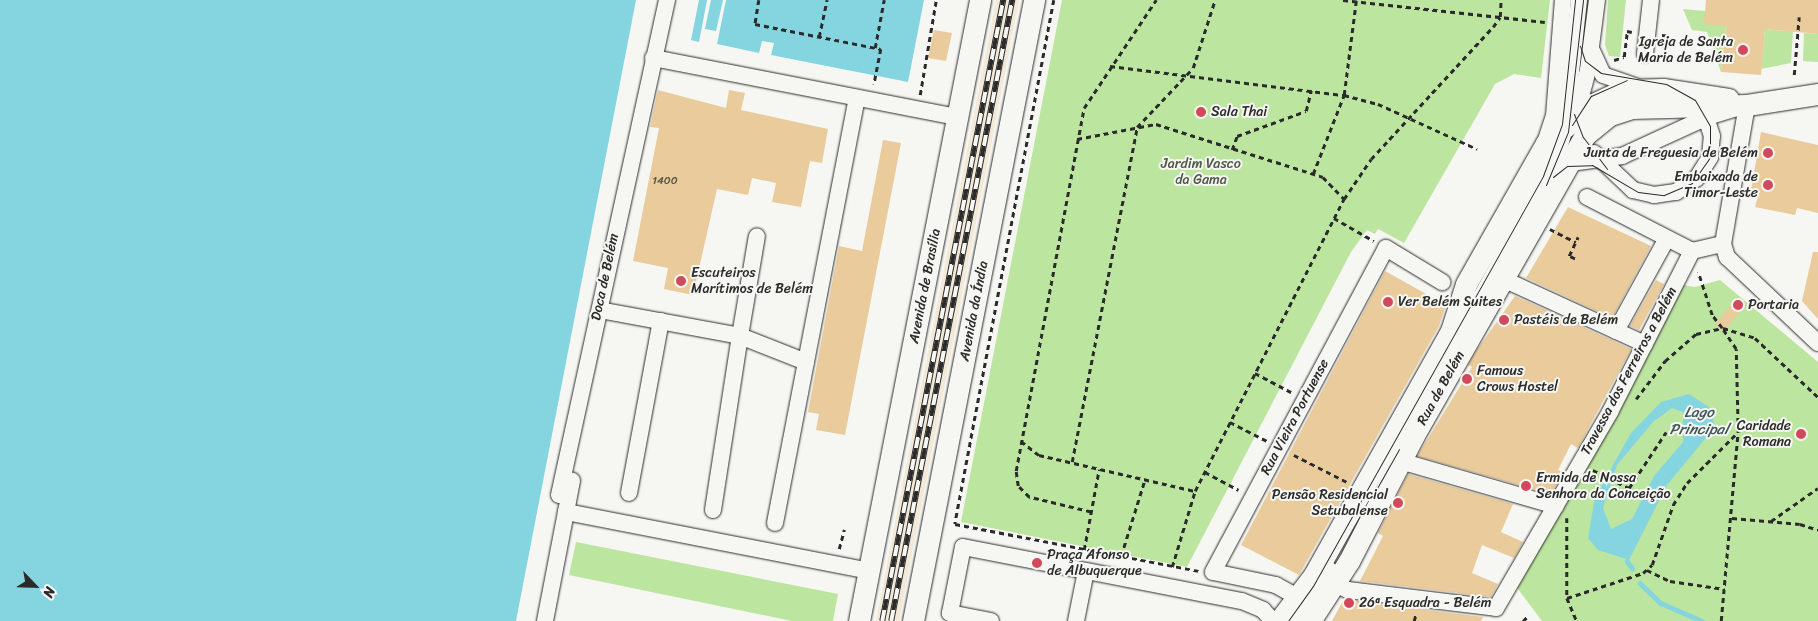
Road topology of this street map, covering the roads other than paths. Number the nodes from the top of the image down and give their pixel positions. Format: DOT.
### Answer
graph roads {
  1 [pos="666,0"];
  2 [pos="980,0"];
  3 [pos="1034,0"];
  4 [pos="1563,0"];
  5 [pos="1579,0"];
  6 [pos="1597,0"];
  7 [pos="1651,0"];
  8 [pos="1592,42"];
  9 [pos="1574,48"];
  10 [pos="1645,54"];
  11 [pos="653,58"];
  12 [pos="1588,70"];
  13 [pos="1608,77"];
  14 [pos="1641,88"];
  15 [pos="1554,92"];
  16 [pos="1818,94"];
  17 [pos="864,99"];
  18 [pos="1747,105"];
  19 [pos="1707,106"];
  20 [pos="957,117"];
  21 [pos="1573,123"];
  22 [pos="1598,158"];
  23 [pos="1566,163"];
  24 [pos="1534,164"];
  25 [pos="1536,195"];
  26 [pos="1587,197"];
  27 [pos="626,212"];
  28 [pos="757,236"];
  29 [pos="1666,240"];
  30 [pos="1723,244"];
  31 [pos="1692,251"];
  32 [pos="1502,279"];
  33 [pos="1442,282"];
  34 [pos="1479,297"];
  35 [pos="605,311"];
  36 [pos="661,322"];
  37 [pos="1451,331"];
  38 [pos="1616,331"];
  39 [pos="740,336"];
  40 [pos="1818,343"];
  41 [pos="1645,344"];
  42 [pos="806,362"];
  43 [pos="1400,461"];
  44 [pos="629,493"];
  45 [pos="559,495"];
  46 [pos="1563,508"];
  47 [pos="712,510"];
  48 [pos="566,512"];
  49 [pos="775,523"];
  50 [pos="870,571"];
  51 [pos="1086,571"];
  52 [pos="1335,584"];
  53 [pos="1302,610"];
  54 [pos="545,621"];
  55 [pos="859,621"];
  56 [pos="913,621"];
  57 [pos="991,621"];
  58 [pos="1076,621"];
  59 [pos="1273,621"];
  60 [pos="1279,621"];
  1 -- 11 [label="street, Doca de Belém"];
  2 -- 20 [label="main road, Avenida de Brasília"];
  3 -- 56 [label="main road, Avenida da Índia"];
  4 -- 15 [label="street"];
  5 -- 9 [label="street"];
  6 -- 8 [label="street, Rua de Belém"];
  7 -- 10 [label="street"];
  8 -- 12 [label="street, Rua de Belém"];
  8 -- 13 [label="street"];
  9 -- 12 [label="street"];
  9 -- 21 [label="street"];
  11 -- 17 [label="street"];
  11 -- 45 [label="street, Doca de Belém"];
  12 -- 13 [label="street"];
  12 -- 21 [label="street, Rua de Belém"];
  13 -- 14 [label="street"];
  14 -- 19 [label="main road"];
  14 -- 21 [label="main road"];
  15 -- 21 [label="street"];
  15 -- 24 [label="street"];
  16 -- 18 [label="main road"];
  17 -- 20 [label="street"];
  17 -- 42 [label="street"];
  18 -- 19 [label="main road"];
  18 -- 30 [label="street"];
  19 -- 21 [label="main road"];
  19 -- 22 [label="street"];
  19 -- 22 [label="street"];
  20 -- 50 [label="main road, Avenida de Brasília"];
  21 -- 22 [label="street"];
  21 -- 23 [label="main road, Rua de Belém"];
  21 -- 24 [label="main road, Rua de Belém"];
  21 -- 25 [label="street, Rua de Belém"];
  22 -- 23 [label="street"];
  23 -- 25 [label="street"];
  23 -- 32 [label="main road, Rua de Belém"];
  24 -- 37 [label="main road, Rua de Belém"];
  25 -- 34 [label="street, Rua de Belém"];
  26 -- 29 [label="street"];
  27 -- 35 [label="street, Doca de Belém"];
  28 -- 39 [label="street"];
  29 -- 31 [label="street"];
  29 -- 38 [label="street"];
  30 -- 31 [label="street"];
  30 -- 40 [label="street"];
  31 -- 41 [label="street, Travessa dos Ferreiros a Belém"];
  32 -- 38 [label="street"];
  32 -- 43 [label="main road, Rua de Belém"];
  33 -- 53 [label="street, Rua Vieira Portuense"];
  34 -- 37 [label="street, Rua de Belém"];
  34 -- 53 [label="street, Rua de Belém"];
  35 -- 36 [label="street"];
  35 -- 48 [label="street, Doca de Belém"];
  36 -- 39 [label="street"];
  36 -- 44 [label="street"];
  37 -- 53 [label="main road, Rua de Belém"];
  38 -- 41 [label="street"];
  39 -- 42 [label="street"];
  39 -- 47 [label="street"];
  41 -- 46 [label="street, Travessa dos Ferreiros a Belém"];
  42 -- 49 [label="street"];
  43 -- 46 [label="street"];
  43 -- 52 [label="main road, Rua de Belém"];
  46 -- 52 [label="street, Travessa dos Ferreiros a Belém"];
  48 -- 50 [label="street"];
  48 -- 54 [label="street, Doca de Belém"];
  50 -- 55 [label="main road, Avenida de Brasília"];
  51 -- 57 [label="street"];
  51 -- 58 [label="street"];
  51 -- 59 [label="street"];
  52 -- 53 [label="main road, Rua de Belém"];
  53 -- 60 [label="main road"];
}
